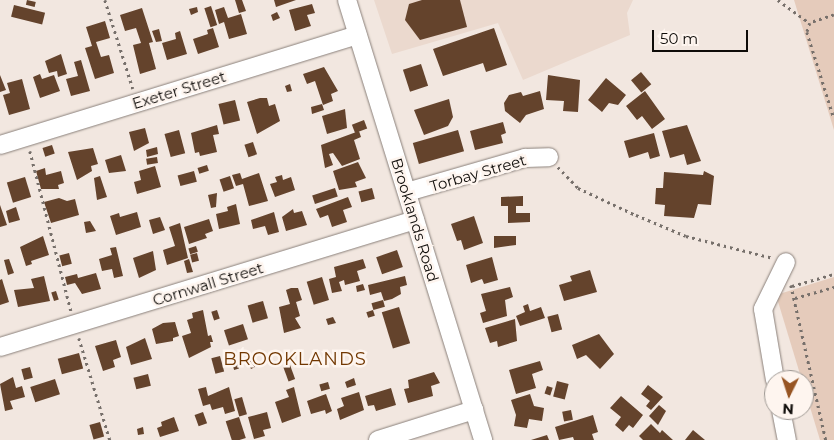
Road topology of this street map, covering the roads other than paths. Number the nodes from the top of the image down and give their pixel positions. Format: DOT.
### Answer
graph roads {
  1 [pos="347,0"];
  2 [pos="358,35"];
  3 [pos="0,145"];
  4 [pos="549,157"];
  5 [pos="407,192"];
  6 [pos="416,220"];
  7 [pos="786,262"];
  8 [pos="0,347"];
  9 [pos="773,370"];
  10 [pos="474,410"];
  11 [pos="783,420"];
  12 [pos="378,440"];
  13 [pos="483,440"];
  14 [pos="787,440"];
  1 -- 2 [label="street, Brooklands Road"];
  2 -- 3 [label="street, Exeter Street"];
  2 -- 5 [label="street, Brooklands Road"];
  4 -- 5 [label="street, Torbay Street"];
  5 -- 6 [label="street, Brooklands Road"];
  6 -- 8 [label="street, Cornwall Street"];
  6 -- 10 [label="street, Brooklands Road"];
  7 -- 9 [label="street"];
  10 -- 12 [label="street"];
  10 -- 13 [label="street, Brooklands Road"];
  11 -- 14 [label="street"];
}
